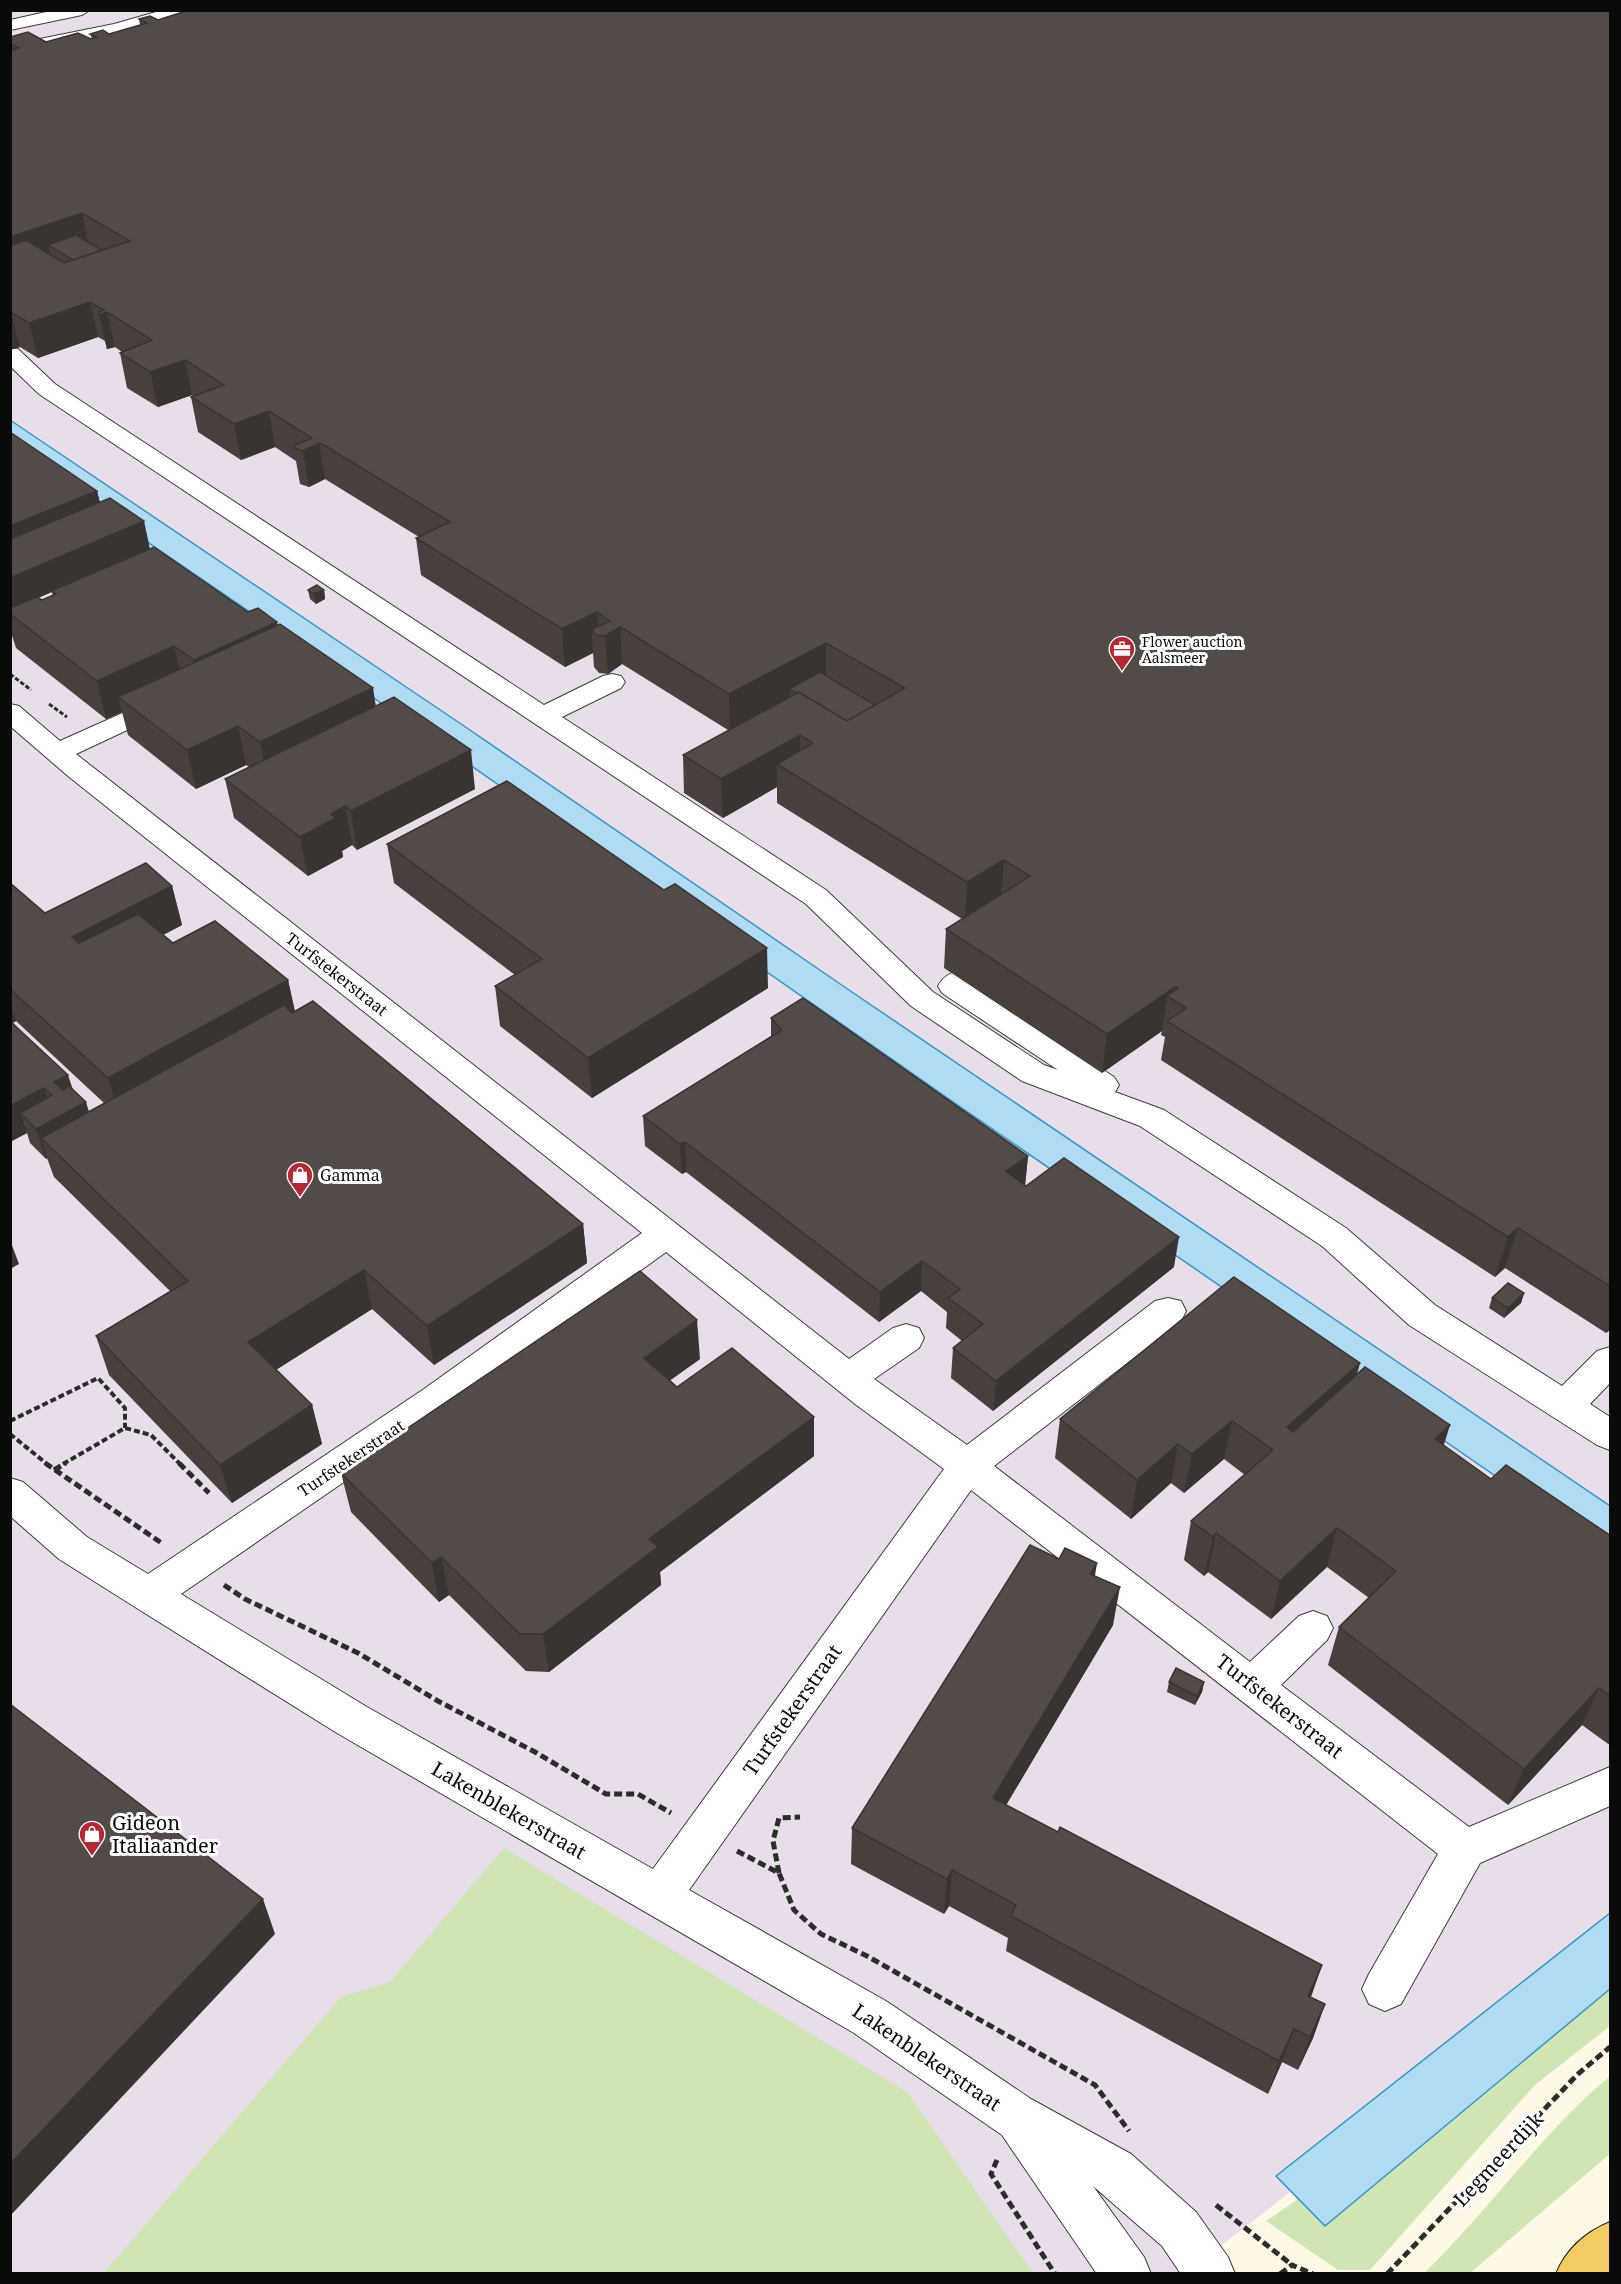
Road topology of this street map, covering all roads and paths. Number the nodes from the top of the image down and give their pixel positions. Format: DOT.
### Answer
graph roads {
  1 [pos="82,10"];
  2 [pos="183,10"];
  3 [pos="10,25"];
  4 [pos="10,50"];
  5 [pos="10,354"];
  6 [pos="10,378"];
  7 [pos="47,389"];
  8 [pos="612,681"];
  9 [pos="189,691"];
  10 [pos="10,712"];
  11 [pos="542,716"];
  12 [pos="57,753"];
  13 [pos="962,980"];
  14 [pos="1152,1118"];
  15 [pos="667,1233"];
  16 [pos="1168,1311"];
  17 [pos="906,1338"];
  18 [pos="1611,1361"];
  19 [pos="848,1378"];
  20 [pos="1565,1406"];
  21 [pos="10,1420"];
  22 [pos="124,1428"];
  23 [pos="10,1434"];
  24 [pos="1611,1435"];
  25 [pos="967,1466"];
  26 [pos="54,1470"];
  27 [pos="10,1493"];
  28 [pos="209,1493"];
  29 [pos="194,1564"];
  30 [pos="149,1596"];
  31 [pos="1313,1628"];
  32 [pos="1253,1685"];
  33 [pos="1611,1786"];
  34 [pos="800,1817"];
  35 [pos="705,1834"];
  36 [pos="1465,1849"];
  37 [pos="779,1873"];
  38 [pos="659,1896"];
  39 [pos="1384,1989"];
  40 [pos="1611,2048"];
  41 [pos="1014,2116"];
  42 [pos="1136,2140"];
  43 [pos="1208,2199"];
  44 [pos="1611,2246"];
  45 [pos="1292,2265"];
  46 [pos="1056,2274"];
  47 [pos="1127,2274"];
  48 [pos="1212,2274"];
  49 [pos="1280,2274"];
  50 [pos="1313,2274"];
  51 [pos="1387,2274"];
  52 [pos="1580,2274"];
  1 -- 3 [label="street"];
  2 -- 4 [label="street"];
  5 -- 7 [label="street"];
  6 -- 7 [label="street"];
  7 -- 11 [label="street"];
  8 -- 11 [label="street"];
  9 -- 12 [label="street"];
  10 -- 12 [label="street, Turfstekerstraat"];
  11 -- 14 [label="street"];
  12 -- 15 [label="street, Turfstekerstraat"];
  13 -- 14 [label="street"];
  14 -- 20 [label="street"];
  15 -- 19 [label="street, Turfstekerstraat"];
  15 -- 29 [label="street, Turfstekerstraat"];
  16 -- 25 [label="street"];
  17 -- 19 [label="street"];
  18 -- 20 [label="street"];
  19 -- 25 [label="street, Turfstekerstraat"];
  20 -- 24 [label="street"];
  21 -- 22 [label="path"];
  22 -- 26 [label="path"];
  22 -- 28 [label="path"];
  23 -- 26 [label="path"];
  25 -- 32 [label="street, Turfstekerstraat"];
  25 -- 35 [label="street, Turfstekerstraat"];
  26 -- 29 [label="path"];
  27 -- 30 [label="street, Lakenblekerstraat"];
  29 -- 30 [label="street, Turfstekerstraat"];
  29 -- 35 [label="path"];
  30 -- 38 [label="street, Lakenblekerstraat"];
  31 -- 32 [label="street"];
  32 -- 36 [label="street, Turfstekerstraat"];
  33 -- 36 [label="street"];
  34 -- 37 [label="path"];
  35 -- 37 [label="path"];
  35 -- 38 [label="street, Turfstekerstraat"];
  36 -- 39 [label="street"];
  37 -- 42 [label="path"];
  38 -- 41 [label="street, Lakenblekerstraat"];
  40 -- 51 [label="path, Legmeerdijk"];
  41 -- 46 [label="path, Lakenblekerstraat"];
  41 -- 47 [label="street, Lakenblekerstraat"];
  41 -- 48 [label="street, Lakenblekerstraat"];
  43 -- 45 [label="path"];
  44 -- 52 [label="main road"];
  45 -- 49 [label="path"];
  45 -- 50 [label="path"];
}
